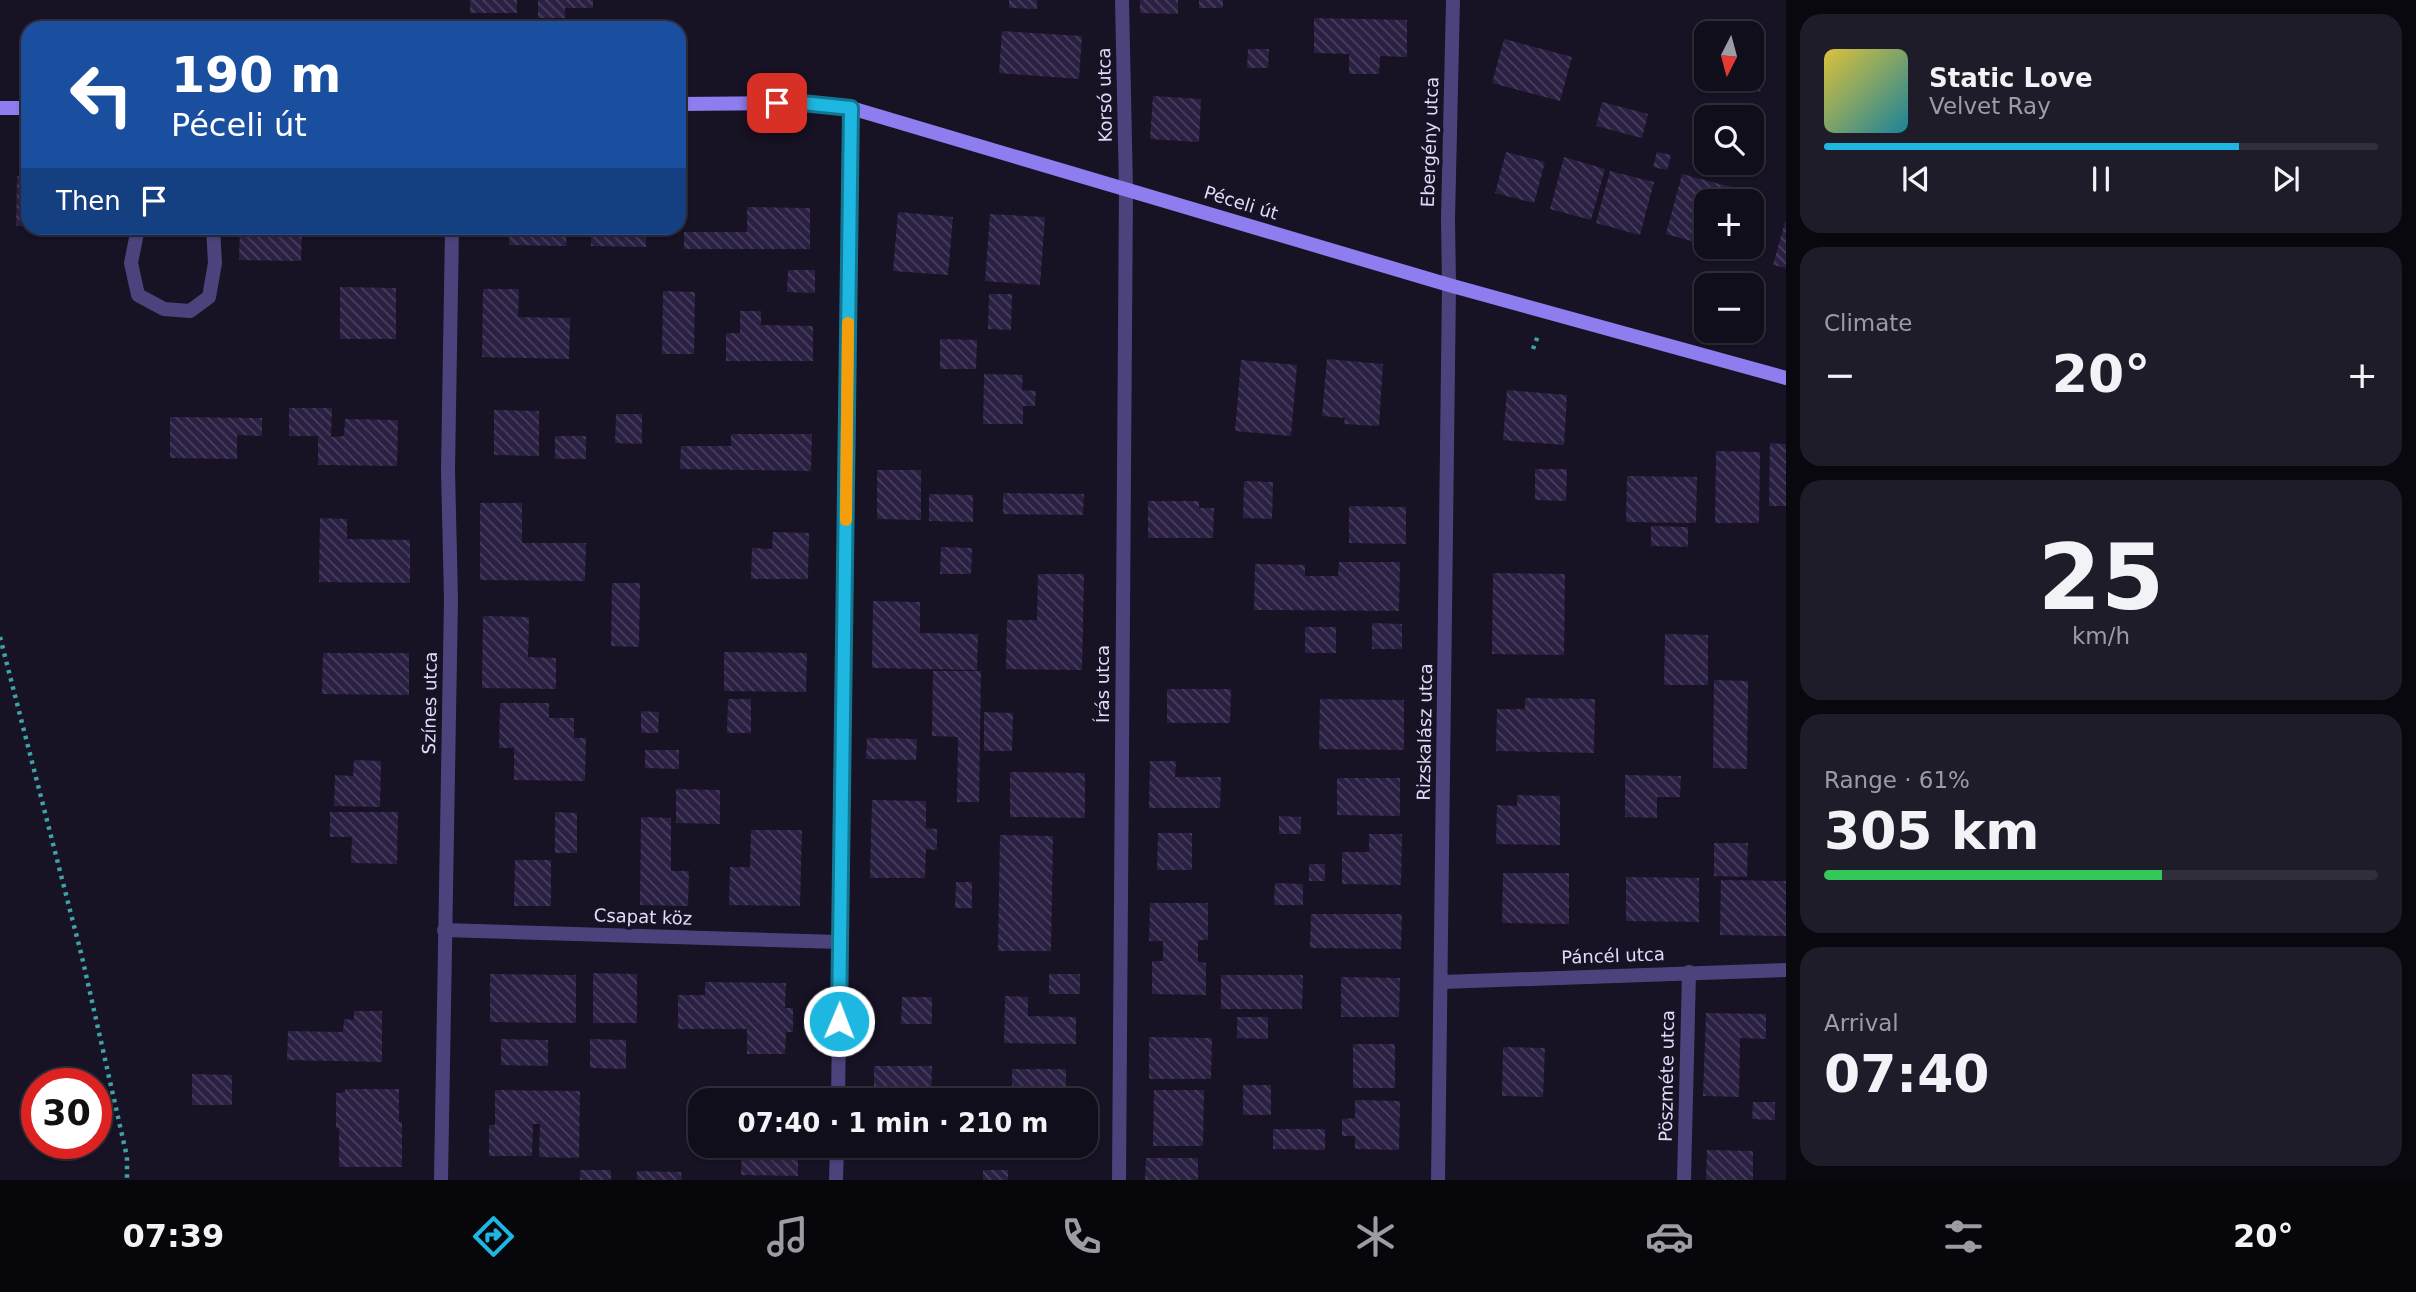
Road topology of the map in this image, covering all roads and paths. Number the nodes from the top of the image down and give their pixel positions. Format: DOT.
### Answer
graph roads {
  1 [pos="1122,0"];
  2 [pos="1453,0"];
  3 [pos="686,104"];
  4 [pos="0,108"];
  5 [pos="21,108"];
  6 [pos="851,108"];
  7 [pos="1126,189"];
  8 [pos="137,235"];
  9 [pos="214,235"];
  10 [pos="452,235"];
  11 [pos="1449,285"];
  12 [pos="1539,332"];
  13 [pos="1533,349"];
  14 [pos="1786,378"];
  15 [pos="0,637"];
  16 [pos="444,930"];
  17 [pos="840,942"];
  18 [pos="1786,970"];
  19 [pos="1689,972"];
  20 [pos="1442,982"];
  21 [pos="838,1088"];
  22 [pos="837,1158"];
  23 [pos="127,1180"];
  24 [pos="442,1180"];
  25 [pos="836,1180"];
  26 [pos="1119,1180"];
  27 [pos="1438,1180"];
  28 [pos="1684,1180"];
  1 -- 7 [label="street, Korsó utca"];
  2 -- 11 [label="street, Ebergény utca"];
  3 -- 6 [label="main road, Péceli út"];
  4 -- 5 [label="main road"];
  6 -- 7 [label="main road, Péceli út"];
  6 -- 17 [label="street"];
  7 -- 11 [label="main road, Péceli út"];
  7 -- 26 [label="street, Írás utca"];
  8 -- 9 [label="street"];
  10 -- 16 [label="street, Színes utca"];
  11 -- 14 [label="main road, Péceli út"];
  11 -- 20 [label="street, Rizskalász utca"];
  12 -- 13 [label="path"];
  15 -- 23 [label="path"];
  16 -- 17 [label="street, Csapat köz"];
  16 -- 24 [label="street, Színes utca"];
  17 -- 21 [label="street"];
  18 -- 19 [label="street, Páncél utca"];
  19 -- 20 [label="street, Páncél utca"];
  19 -- 28 [label="street, Pöszméte utca"];
  20 -- 27 [label="street, Rizskalász utca"];
  22 -- 25 [label="street"];
}
